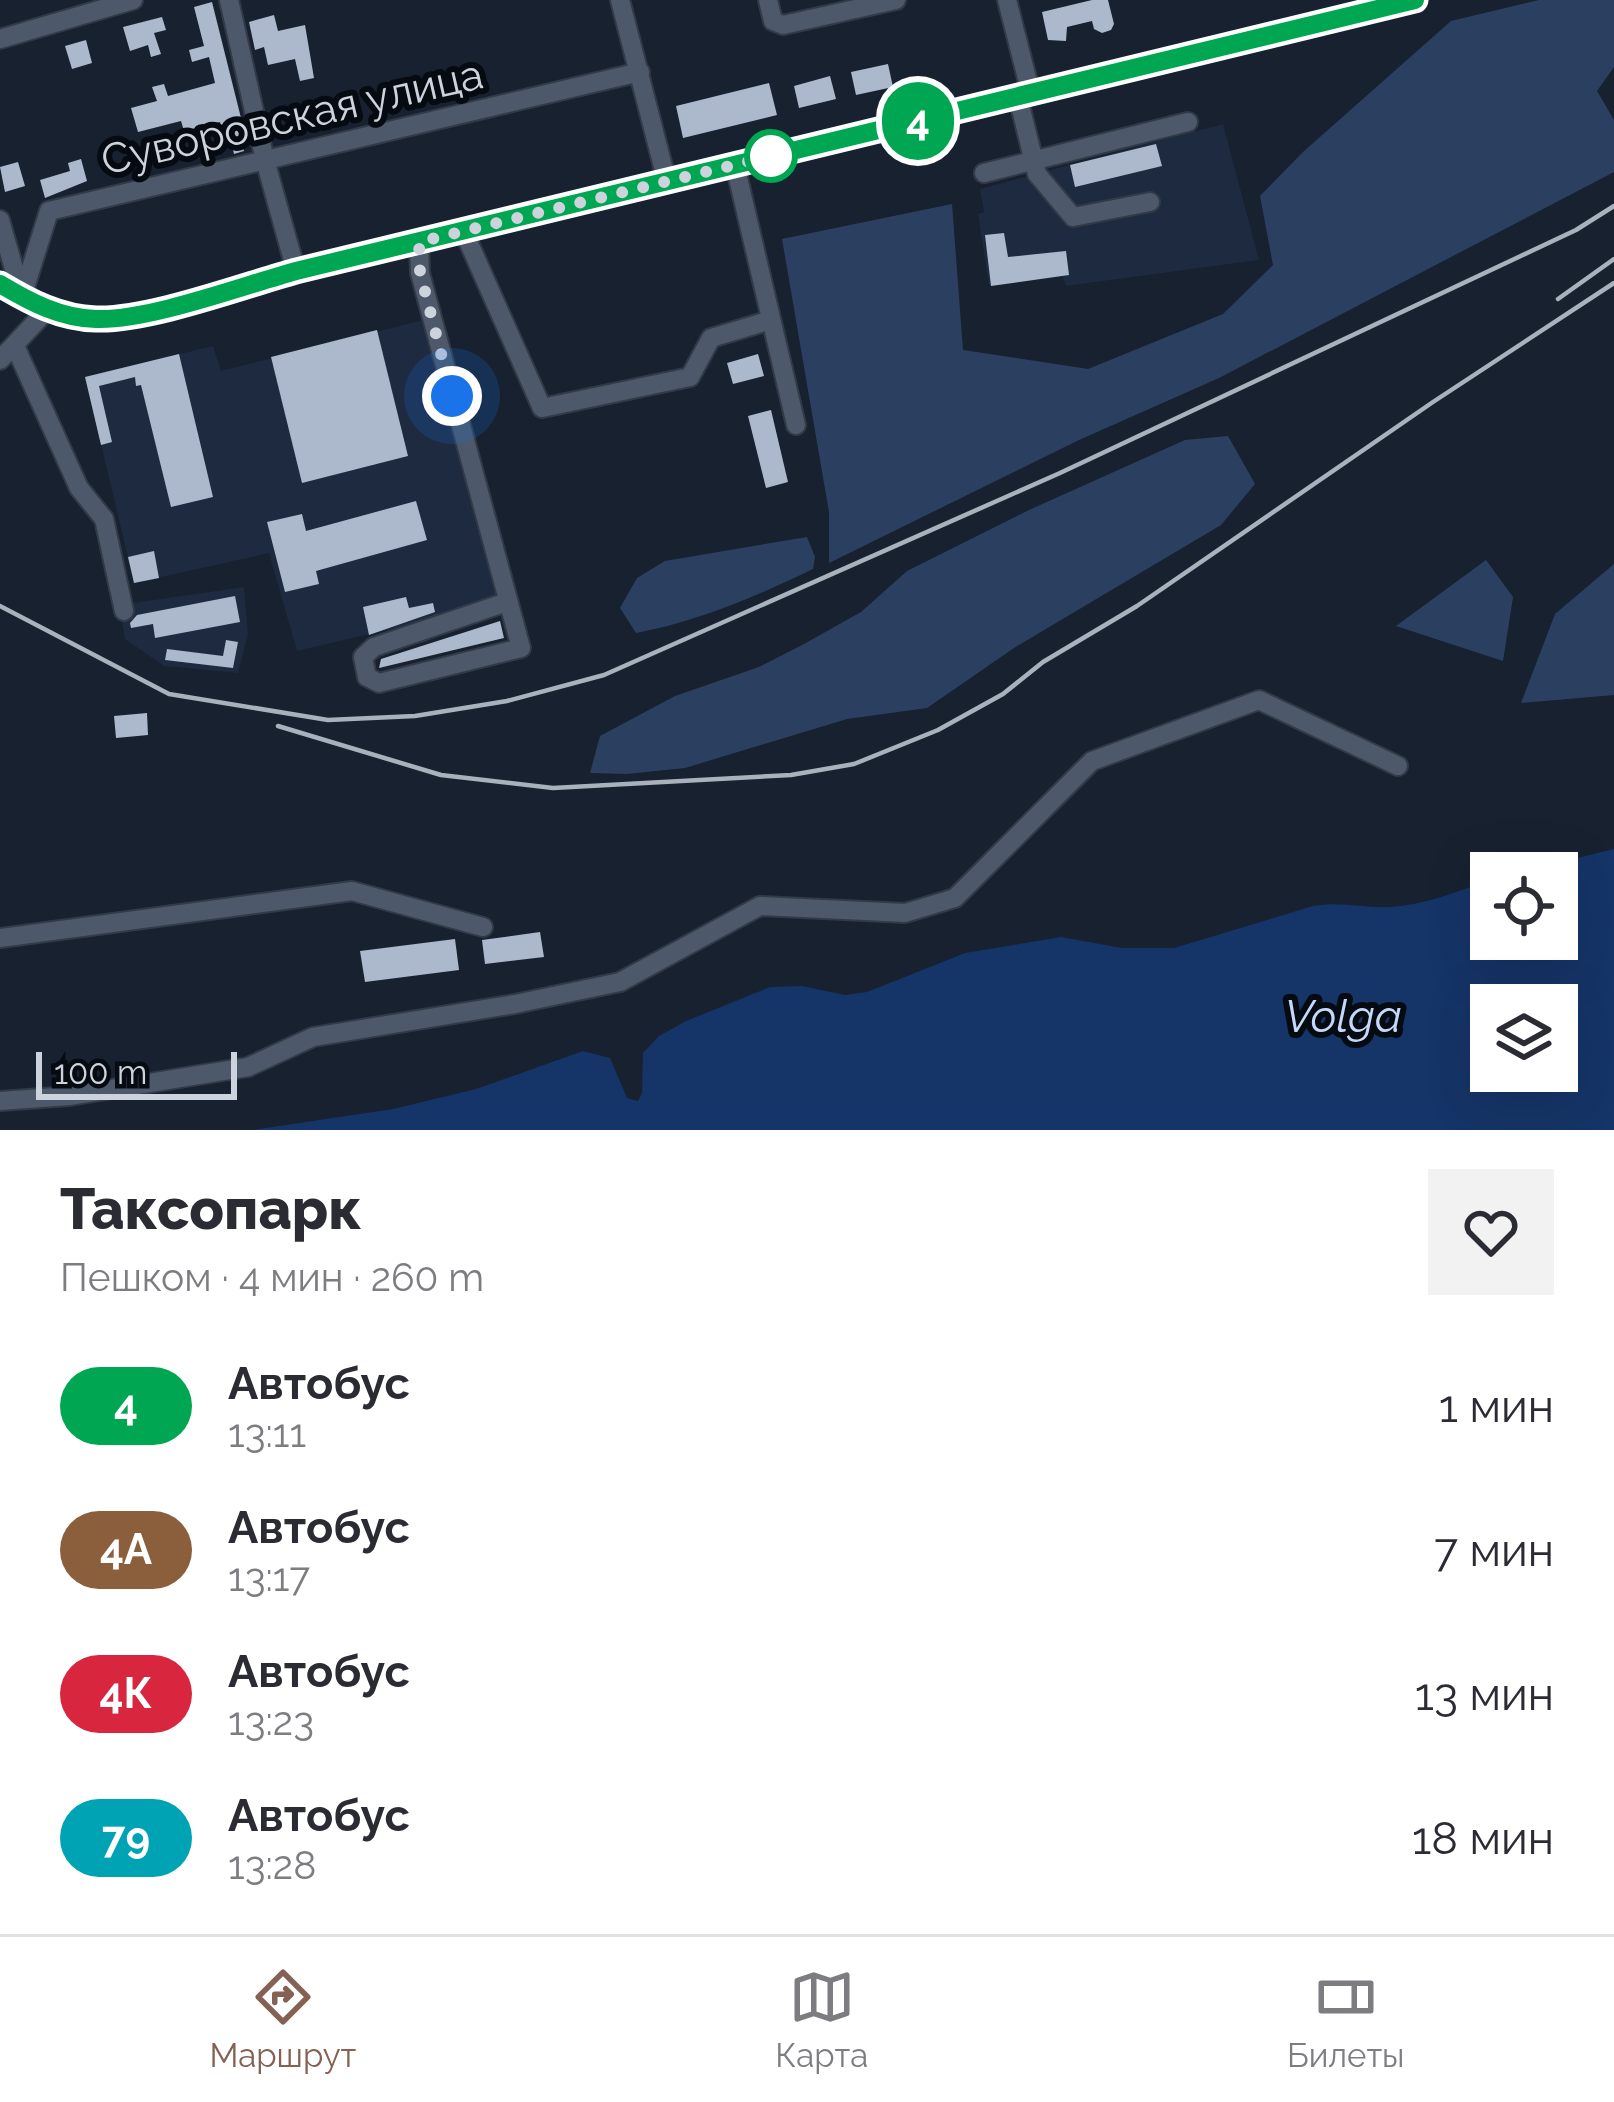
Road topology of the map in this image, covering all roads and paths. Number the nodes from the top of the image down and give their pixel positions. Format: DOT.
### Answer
graph roads {
  1 [pos="133,0"];
  2 [pos="229,0"];
  3 [pos="620,0"];
  4 [pos="768,0"];
  5 [pos="896,0"];
  6 [pos="1007,0"];
  7 [pos="1402,2"];
  8 [pos="0,39"];
  9 [pos="640,72"];
  10 [pos="1024,95"];
  11 [pos="1188,122"];
  12 [pos="265,160"];
  13 [pos="1034,161"];
  14 [pos="735,165"];
  15 [pos="984,173"];
  16 [pos="667,182"];
  17 [pos="1150,202"];
  18 [pos="0,220"];
  19 [pos="464,232"];
  20 [pos="419,242"];
  21 [pos="296,271"];
  22 [pos="0,284"];
  23 [pos="22,297"];
  24 [pos="47,310"];
  25 [pos="771,320"];
  26 [pos="8,353"];
  27 [pos="796,425"];
  28 [pos="506,602"];
  29 [pos="124,610"];
  30 [pos="1398,766"];
  31 [pos="483,927"];
  32 [pos="0,938"];
  33 [pos="0,1101"];
  1 -- 8 [label="street"];
  2 -- 12 [label="street"];
  3 -- 9 [label="street"];
  4 -- 5 [label="street"];
  6 -- 10 [label="street"];
  7 -- 10 [label="street"];
  9 -- 12 [label="street, Суворовская улица"];
  9 -- 16 [label="street"];
  10 -- 13 [label="street"];
  10 -- 14 [label="street"];
  11 -- 13 [label="street"];
  12 -- 21 [label="street"];
  12 -- 23 [label="street, Суворовская улица"];
  13 -- 15 [label="street"];
  13 -- 17 [label="street"];
  14 -- 16 [label="street"];
  14 -- 25 [label="street"];
  16 -- 19 [label="street"];
  18 -- 23 [label="street"];
  19 -- 20 [label="street"];
  19 -- 25 [label="street"];
  20 -- 21 [label="street"];
  20 -- 28 [label="street"];
  21 -- 24 [label="street"];
  22 -- 23 [label="street"];
  23 -- 24 [label="street"];
  24 -- 26 [label="street"];
  25 -- 27 [label="street"];
  26 -- 29 [label="street"];
  28 -- 28 [label="street"];
  30 -- 33 [label="street"];
  31 -- 32 [label="street"];
}
